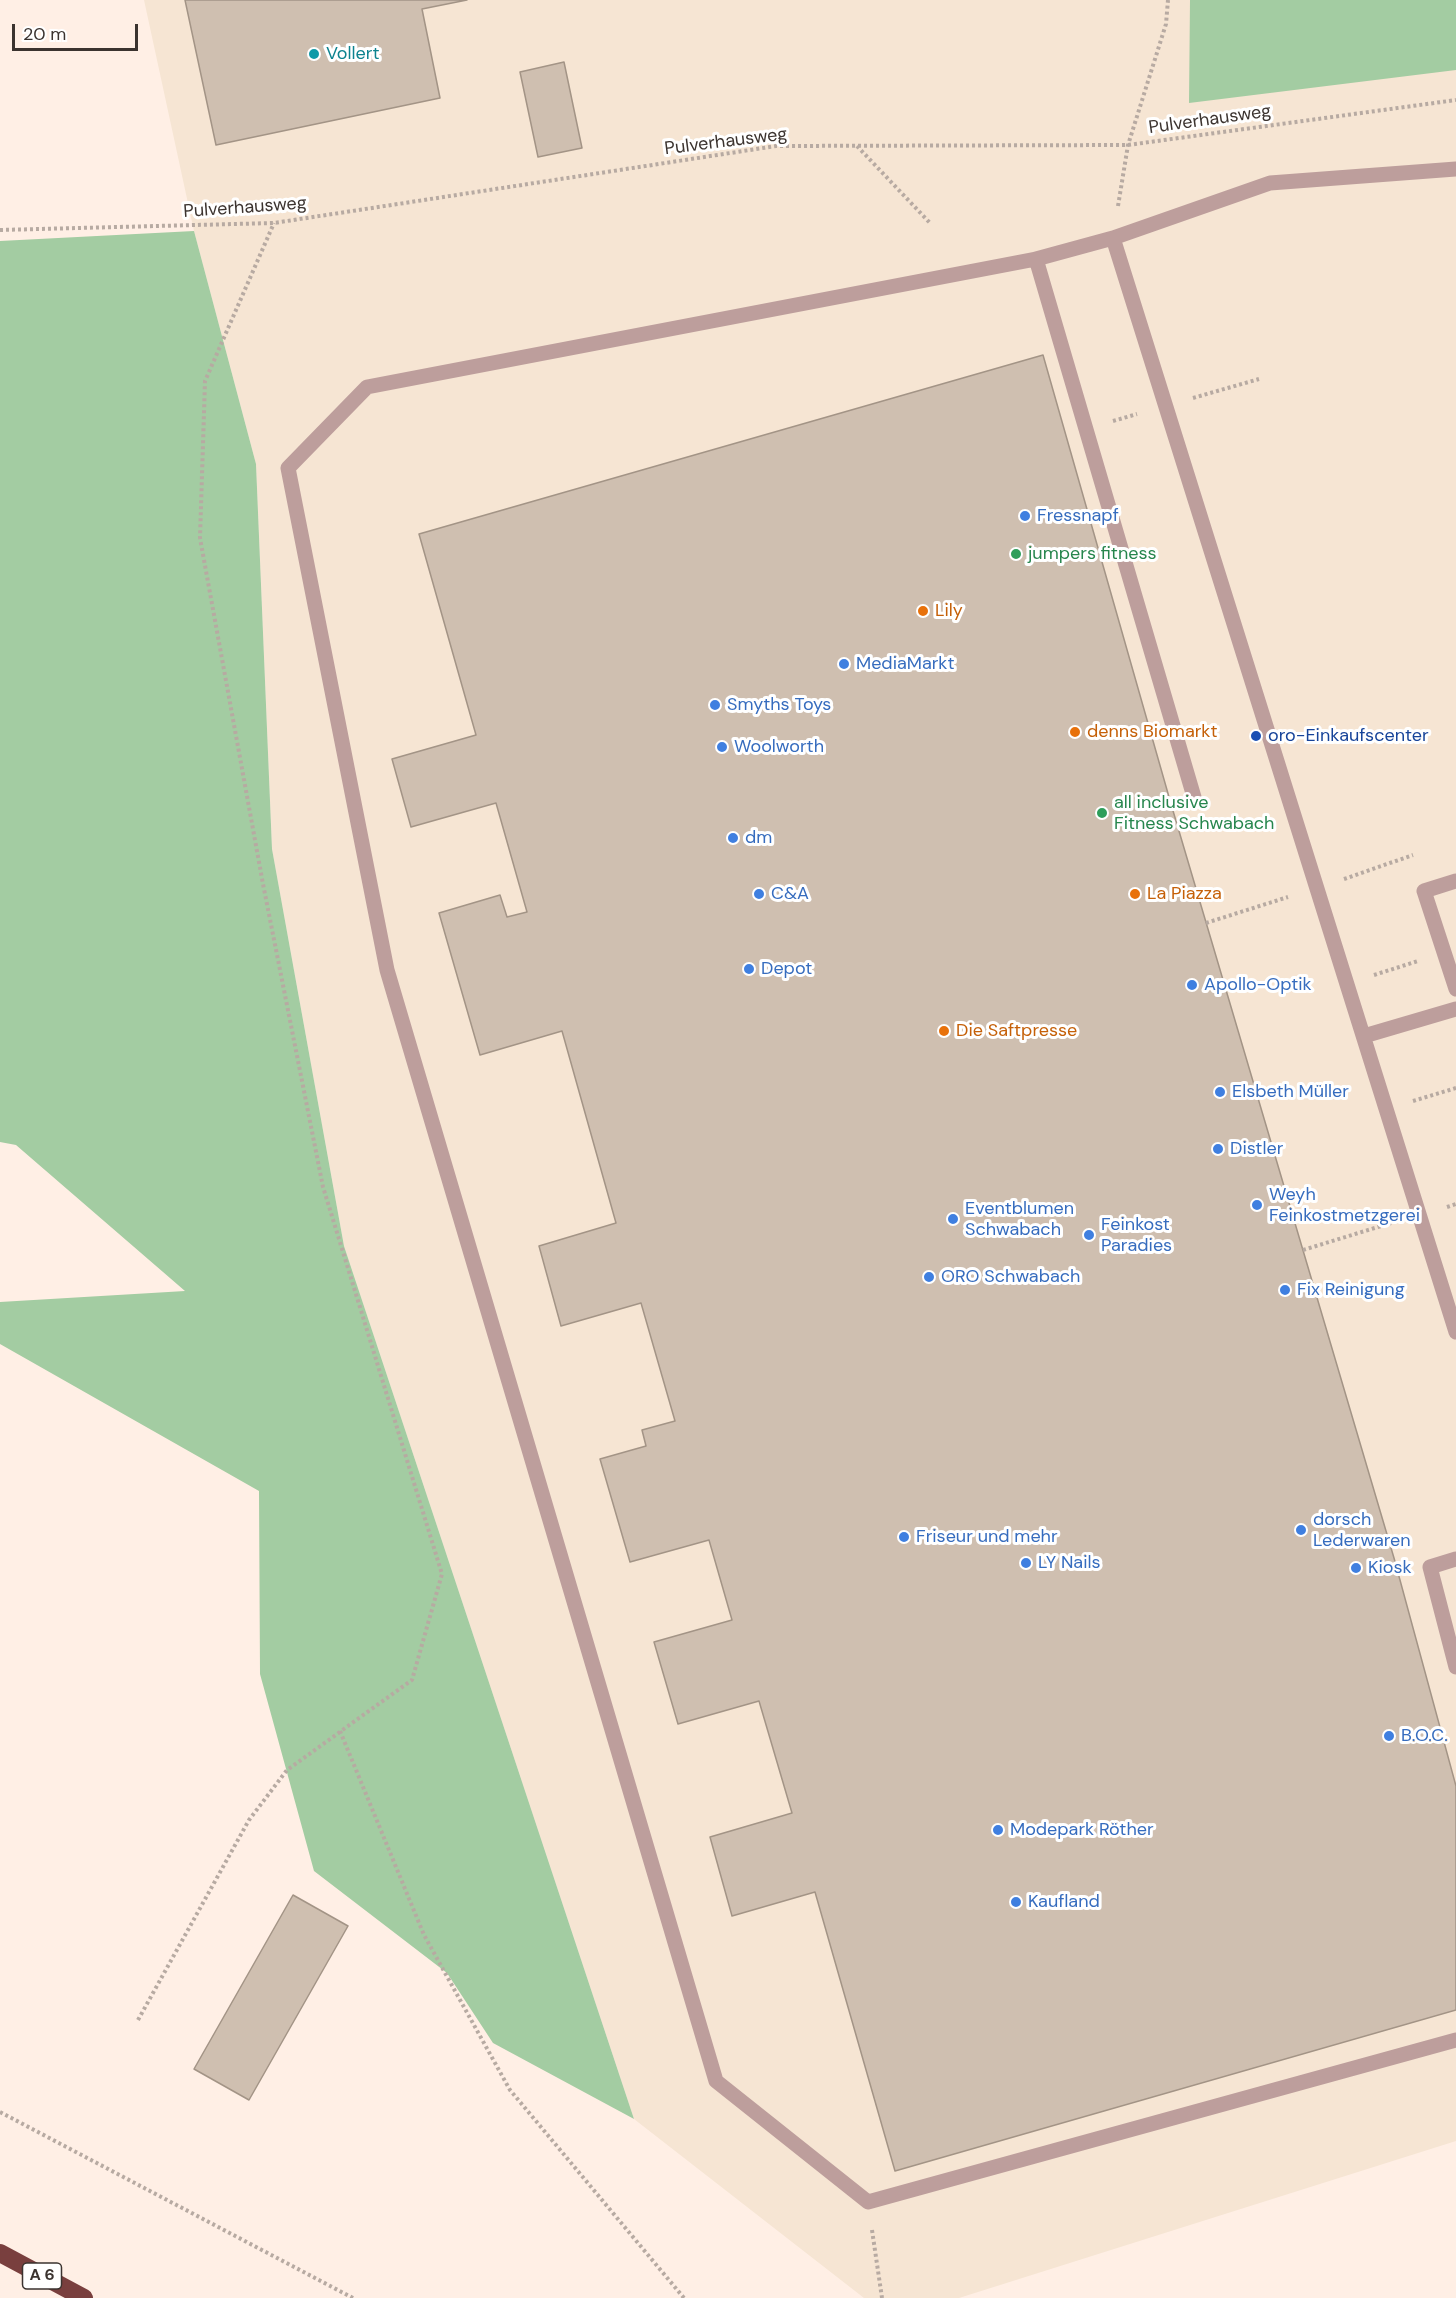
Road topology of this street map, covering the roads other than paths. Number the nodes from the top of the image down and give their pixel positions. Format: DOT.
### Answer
graph roads {
  1 [pos="1456,169"];
  2 [pos="1113,238"];
  3 [pos="1036,259"];
  4 [pos="1194,797"];
  5 [pos="1456,881"];
  6 [pos="1456,989"];
  7 [pos="1456,1009"];
  8 [pos="1364,1036"];
  9 [pos="1456,1332"];
  10 [pos="1456,1559"];
  11 [pos="1456,1666"];
  12 [pos="1456,2040"];
  13 [pos="0,2253"];
  14 [pos="84,2298"];
  1 -- 2 [label="lane"];
  2 -- 3 [label="lane"];
  2 -- 8 [label="lane"];
  3 -- 4 [label="lane"];
  3 -- 12 [label="lane"];
  5 -- 6 [label="lane"];
  7 -- 8 [label="lane"];
  8 -- 9 [label="lane"];
  10 -- 11 [label="lane"];
  13 -- 14 [label="highway, A 6"];
}
